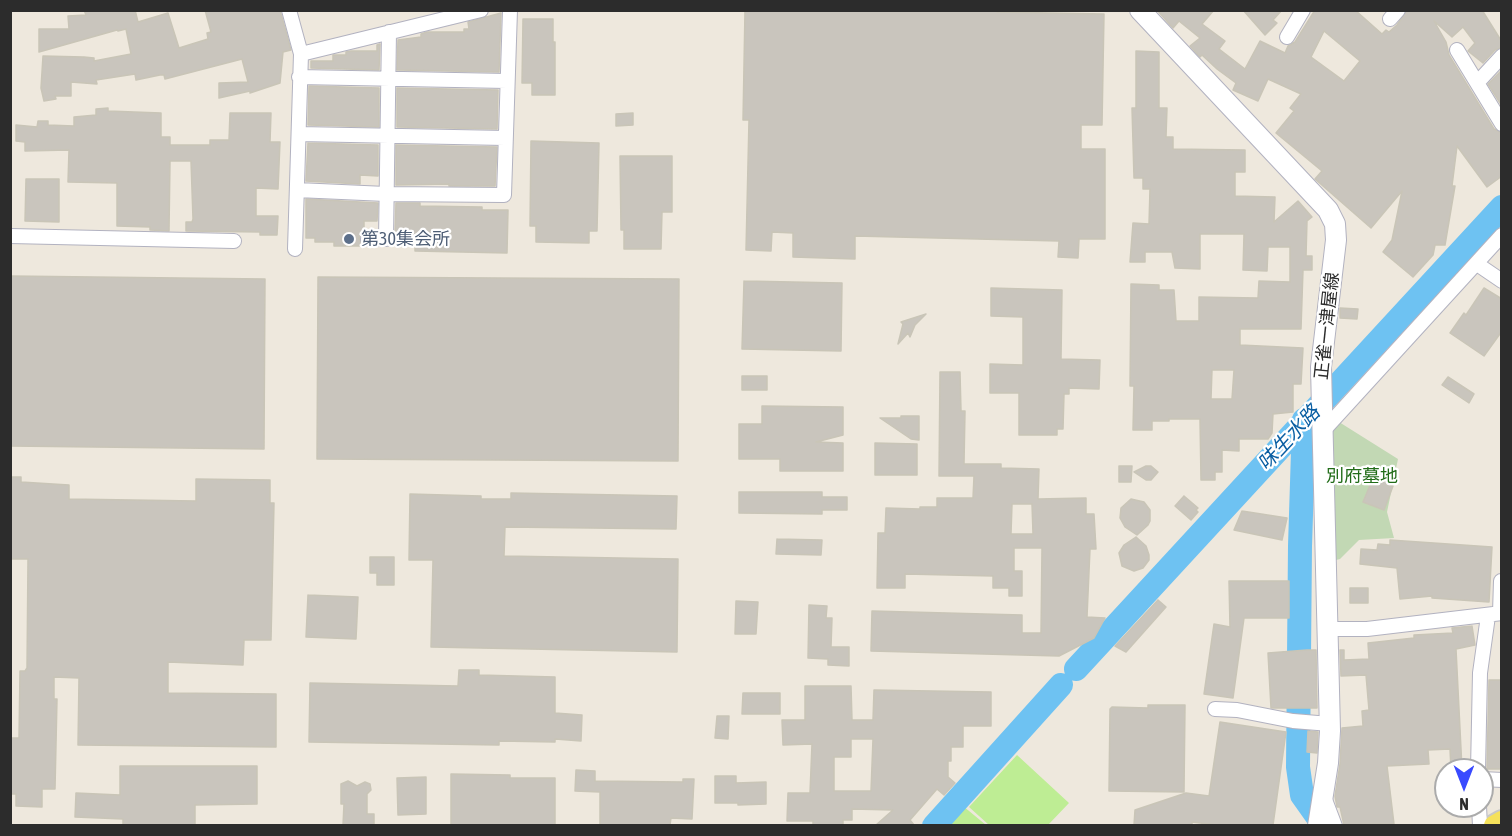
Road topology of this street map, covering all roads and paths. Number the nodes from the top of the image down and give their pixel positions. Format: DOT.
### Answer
graph roads {
  1 [pos="289,10"];
  2 [pos="481,10"];
  3 [pos="510,10"];
  4 [pos="1140,10"];
  5 [pos="1302,11"];
  6 [pos="389,32"];
  7 [pos="1287,37"];
  8 [pos="1457,50"];
  9 [pos="301,54"];
  10 [pos="1502,56"];
  11 [pos="299,77"];
  12 [pos="387,79"];
  13 [pos="507,81"];
  14 [pos="1477,83"];
  15 [pos="1502,124"];
  16 [pos="298,134"];
  17 [pos="387,136"];
  18 [pos="506,138"];
  19 [pos="297,190"];
  20 [pos="386,194"];
  21 [pos="1502,235"];
  22 [pos="10,236"];
  23 [pos="368,239"];
  24 [pos="234,241"];
  25 [pos="295,249"];
  26 [pos="1477,264"];
  27 [pos="1502,281"];
  28 [pos="1322,422"];
  29 [pos="1501,581"];
  30 [pos="1496,614"];
  31 [pos="1328,629"];
  32 [pos="1215,709"];
  33 [pos="1330,724"];
  34 [pos="1478,758"];
  35 [pos="1324,815"];
  36 [pos="1502,822"];
  37 [pos="1495,825"];
  1 -- 9 [label="street"];
  2 -- 6 [label="street"];
  3 -- 13 [label="street"];
  4 -- 28 [label="main road, 正雀一津屋線"];
  5 -- 7 [label="street"];
  6 -- 9 [label="street"];
  6 -- 12 [label="street"];
  8 -- 14 [label="street"];
  9 -- 11 [label="street"];
  10 -- 14 [label="street"];
  11 -- 12 [label="street"];
  11 -- 16 [label="street"];
  12 -- 13 [label="street"];
  12 -- 17 [label="street"];
  13 -- 18 [label="street"];
  14 -- 15 [label="street"];
  16 -- 17 [label="street"];
  16 -- 19 [label="street"];
  17 -- 18 [label="street"];
  17 -- 20 [label="street"];
  18 -- 20 [label="street"];
  19 -- 20 [label="street"];
  19 -- 25 [label="street"];
  20 -- 23 [label="street"];
  21 -- 26 [label="street"];
  22 -- 24 [label="street"];
  26 -- 27 [label="street"];
  26 -- 28 [label="street"];
  28 -- 31 [label="main road, 正雀一津屋線"];
  29 -- 30 [label="street"];
  30 -- 31 [label="street"];
  30 -- 34 [label="street"];
  31 -- 33 [label="main road, 正雀一津屋線"];
  32 -- 33 [label="street"];
  33 -- 35 [label="main road, 正雀一津屋線"];
  36 -- 37 [label="main road"];
}
